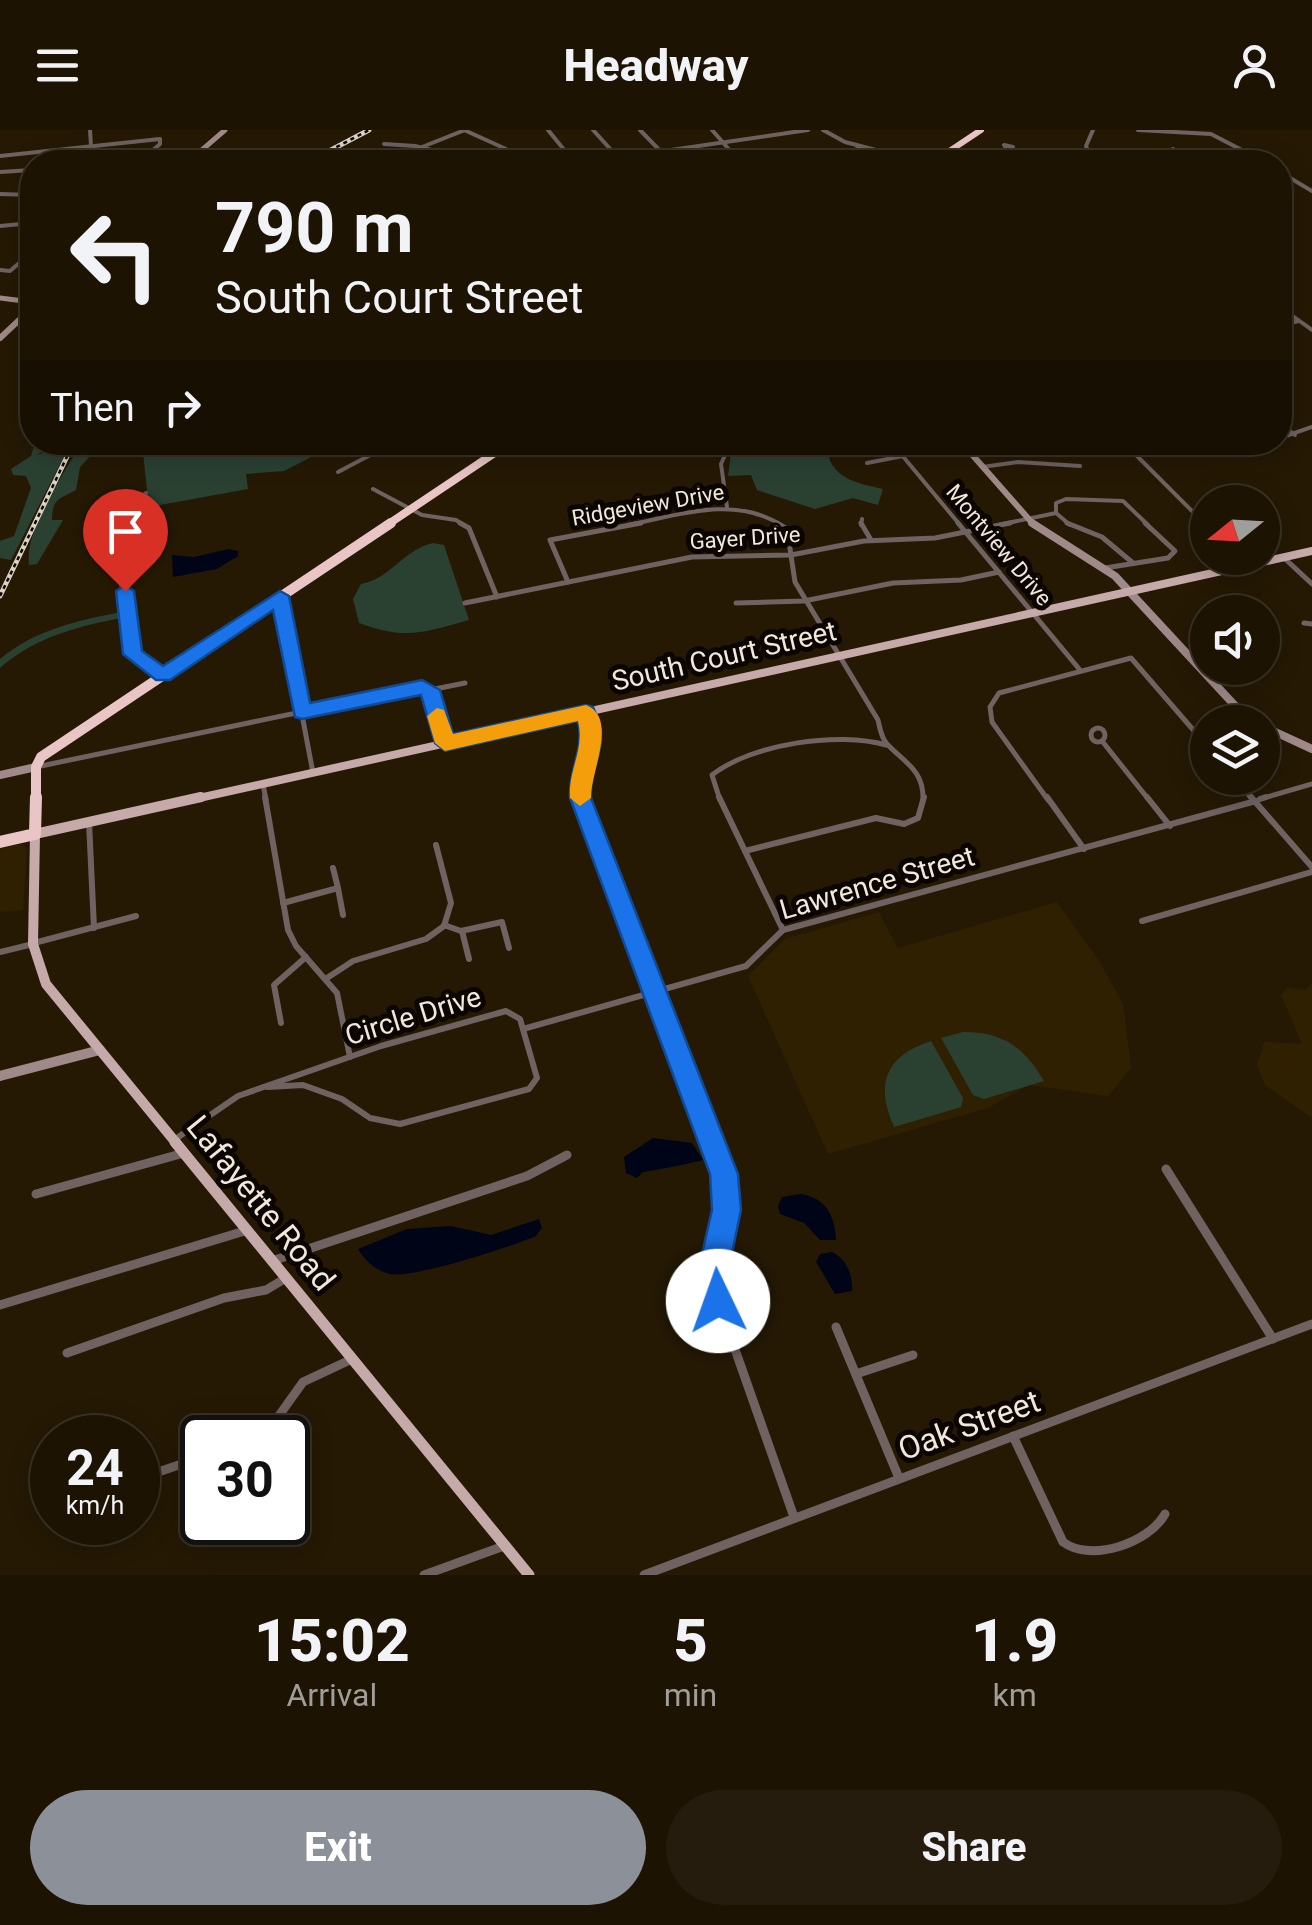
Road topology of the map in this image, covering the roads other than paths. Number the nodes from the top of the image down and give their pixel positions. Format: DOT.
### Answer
graph roads {
  1 [pos="90,130"];
  2 [pos="225,130"];
  3 [pos="465,130"];
  4 [pos="548,130"];
  5 [pos="594,130"];
  6 [pos="640,130"];
  7 [pos="712,130"];
  8 [pos="808,130"];
  9 [pos="822,130"];
  10 [pos="981,130"];
  11 [pos="1138,130"];
  12 [pos="159,139"];
  13 [pos="724,143"];
  14 [pos="384,144"];
  15 [pos="91,146"];
  16 [pos="861,147"];
  17 [pos="421,148"];
  18 [pos="1008,148"];
  19 [pos="55,150"];
  20 [pos="153,150"];
  21 [pos="201,150"];
  22 [pos="430,150"];
  23 [pos="506,150"];
  24 [pos="564,150"];
  25 [pos="611,150"];
  26 [pos="659,150"];
  27 [pos="675,150"];
  28 [pos="730,150"];
  29 [pos="856,150"];
  30 [pos="872,150"];
  31 [pos="951,150"];
  32 [pos="1010,150"];
  33 [pos="1243,150"];
  34 [pos="1292,315"];
  35 [pos="20,317"];
  36 [pos="1300,321"];
  37 [pos="1292,323"];
  38 [pos="1312,330"];
  39 [pos="0,338"];
  40 [pos="1312,427"];
  41 [pos="1292,432"];
  42 [pos="1296,435"];
  43 [pos="1292,436"];
  44 [pos="370,455"];
  45 [pos="492,455"];
  46 [pos="725,455"];
  47 [pos="972,455"];
  48 [pos="1136,455"];
  49 [pos="903,456"];
  50 [pos="867,463"];
  51 [pos="982,466"];
  52 [pos="1080,466"];
  53 [pos="338,472"];
  54 [pos="373,489"];
  55 [pos="146,493"];
  56 [pos="727,508"];
  57 [pos="410,510"];
  58 [pos="1190,510"];
  59 [pos="1056,514"];
  60 [pos="1028,518"];
  61 [pos="862,519"];
  62 [pos="965,531"];
  63 [pos="872,540"];
  64 [pos="1312,551"];
  65 [pos="791,555"];
  66 [pos="1284,557"];
  67 [pos="1280,558"];
  68 [pos="1134,564"];
  69 [pos="1105,568"];
  70 [pos="998,572"];
  71 [pos="1206,575"];
  72 [pos="568,582"];
  73 [pos="1312,584"];
  74 [pos="1129,592"];
  75 [pos="280,596"];
  76 [pos="497,597"];
  77 [pos="804,601"];
  78 [pos="465,603"];
  79 [pos="736,603"];
  80 [pos="1033,613"];
  81 [pos="838,656"];
  82 [pos="1080,670"];
  83 [pos="163,675"];
  84 [pos="465,683"];
  85 [pos="426,689"];
  86 [pos="1234,705"];
  87 [pos="302,712"];
  88 [pos="586,712"];
  89 [pos="1190,726"];
  90 [pos="880,732"];
  91 [pos="1280,735"];
  92 [pos="866,739"];
  93 [pos="1102,741"];
  94 [pos="445,743"];
  95 [pos="890,748"];
  96 [pos="1312,750"];
  97 [pos="36,767"];
  98 [pos="314,773"];
  99 [pos="0,774"];
  100 [pos="263,784"];
  101 [pos="1312,784"];
  102 [pos="1252,795"];
  103 [pos="1257,800"];
  104 [pos="89,822"];
  105 [pos="1170,826"];
  106 [pos="35,834"];
  107 [pos="0,842"];
  108 [pos="436,845"];
  109 [pos="1084,849"];
  110 [pos="745,851"];
  111 [pos="333,868"];
  112 [pos="1312,869"];
  113 [pos="338,888"];
  114 [pos="283,902"];
  115 [pos="343,915"];
  116 [pos="136,916"];
  117 [pos="1142,921"];
  118 [pos="444,925"];
  119 [pos="94,928"];
  120 [pos="462,930"];
  121 [pos="783,930"];
  122 [pos="33,944"];
  123 [pos="509,948"];
  124 [pos="0,952"];
  125 [pos="306,957"];
  126 [pos="469,958"];
  127 [pos="327,978"];
  128 [pos="654,992"];
  129 [pos="281,1023"];
  130 [pos="523,1029"];
  131 [pos="100,1050"];
  132 [pos="350,1057"];
  133 [pos="0,1076"];
  134 [pos="268,1087"];
  135 [pos="174,1140"];
  136 [pos="184,1153"];
  137 [pos="568,1155"];
  138 [pos="1166,1169"];
  139 [pos="36,1194"];
  140 [pos="248,1230"];
  141 [pos="274,1261"];
  142 [pos="287,1277"];
  143 [pos="0,1305"];
  144 [pos="1312,1324"];
  145 [pos="836,1327"];
  146 [pos="1273,1339"];
  147 [pos="67,1353"];
  148 [pos="913,1355"];
  149 [pos="354,1359"];
  150 [pos="856,1374"];
  151 [pos="279,1415"];
  152 [pos="1013,1436"];
  153 [pos="899,1478"];
  154 [pos="1164,1514"];
  155 [pos="794,1517"];
  156 [pos="506,1546"];
  157 [pos="424,1575"];
  158 [pos="529,1575"];
  159 [pos="644,1575"];
  1 -- 15 [label="street"];
  2 -- 21 [label="street"];
  3 -- 17 [label="street"];
  3 -- 23 [label="street"];
  4 -- 24 [label="street"];
  5 -- 25 [label="street"];
  6 -- 26 [label="street"];
  7 -- 13 [label="street"];
  8 -- 13 [label="street"];
  9 -- 16 [label="street"];
  10 -- 31 [label="highway"];
  11 -- 33 [label="street"];
  12 -- 15 [label="street"];
  12 -- 20 [label="street"];
  13 -- 27 [label="street"];
  13 -- 28 [label="street"];
  14 -- 17 [label="street"];
  15 -- 19 [label="street"];
  16 -- 29 [label="street"];
  16 -- 30 [label="street"];
  17 -- 22 [label="street"];
  18 -- 32 [label="street"];
  34 -- 36 [label="street"];
  35 -- 39 [label="street"];
  36 -- 37 [label="street"];
  36 -- 38 [label="street"];
  40 -- 42 [label="street"];
  41 -- 42 [label="street"];
  42 -- 43 [label="street"];
  44 -- 53 [label="street"];
  45 -- 57 [label="highway"];
  46 -- 56 [label="street"];
  47 -- 51 [label="street"];
  48 -- 58 [label="street"];
  49 -- 50 [label="street"];
  49 -- 62 [label="street, Montview Drive"];
  51 -- 52 [label="street"];
  51 -- 60 [label="street"];
  54 -- 57 [label="street"];
  55 -- 83 [label="street"];
  56 -- 65 [label="street, Ridgeview Drive"];
  56 -- 72 [label="street, Ridgeview Drive"];
  57 -- 75 [label="highway"];
  57 -- 76 [label="street"];
  59 -- 60 [label="street, Gayer Drive"];
  59 -- 68 [label="street"];
  59 -- 68 [label="street, Gayer Drive"];
  60 -- 62 [label="street, Gayer Drive"];
  60 -- 69 [label="street"];
  61 -- 63 [label="street"];
  62 -- 63 [label="street, Gayer Drive"];
  62 -- 70 [label="street, Montview Drive"];
  63 -- 65 [label="street, Gayer Drive"];
  64 -- 66 [label="main road, South Court Street"];
  65 -- 72 [label="street, Gayer Drive"];
  65 -- 77 [label="street, Ridgeview Drive"];
  66 -- 67 [label="main road, South Court Street"];
  66 -- 73 [label="street"];
  68 -- 69 [label="street"];
  69 -- 74 [label="street"];
  70 -- 77 [label="street"];
  70 -- 80 [label="street, Montview Drive"];
  71 -- 74 [label="main road, South Court Street"];
  72 -- 76 [label="street, Gayer Drive"];
  74 -- 80 [label="main road, South Court Street"];
  74 -- 86 [label="street"];
  75 -- 83 [label="highway"];
  75 -- 87 [label="street"];
  76 -- 78 [label="street, Gayer Drive"];
  77 -- 79 [label="street"];
  77 -- 81 [label="street, Ridgeview Drive"];
  80 -- 81 [label="main road, South Court Street"];
  80 -- 82 [label="street, Montview Drive"];
  81 -- 88 [label="main road, South Court Street"];
  81 -- 90 [label="street, Ridgeview Drive"];
  82 -- 89 [label="street"];
  82 -- 109 [label="street"];
  83 -- 97 [label="highway"];
  84 -- 85 [label="street"];
  85 -- 87 [label="street"];
  85 -- 94 [label="street"];
  87 -- 97 [label="street"];
  87 -- 98 [label="street"];
  88 -- 94 [label="main road, South Court Street"];
  88 -- 128 [label="street"];
  90 -- 92 [label="street"];
  90 -- 95 [label="street, Ridgeview Drive"];
  91 -- 96 [label="street"];
  92 -- 95 [label="street"];
  92 -- 110 [label="street"];
  93 -- 105 [label="street"];
  94 -- 98 [label="main road, South Court Street"];
  95 -- 110 [label="street, Ridgeview Drive"];
  97 -- 99 [label="street"];
  97 -- 106 [label="highway"];
  98 -- 100 [label="main road, South Court Street"];
  100 -- 104 [label="main road, South Court Street"];
  100 -- 114 [label="street"];
  101 -- 103 [label="street, Lawrence Street"];
  102 -- 103 [label="street"];
  103 -- 105 [label="street, Lawrence Street"];
  103 -- 112 [label="street"];
  104 -- 106 [label="main road, South Court Street"];
  104 -- 119 [label="street"];
  105 -- 109 [label="street, Lawrence Street"];
  106 -- 107 [label="highway, South Court Street"];
  106 -- 122 [label="main road, Lafayette Road"];
  108 -- 118 [label="street"];
  109 -- 121 [label="street, Lawrence Street"];
  110 -- 121 [label="street"];
  111 -- 113 [label="street"];
  112 -- 117 [label="street"];
  113 -- 114 [label="street"];
  113 -- 115 [label="street"];
  114 -- 125 [label="street"];
  116 -- 119 [label="street"];
  118 -- 120 [label="street"];
  118 -- 127 [label="street"];
  119 -- 122 [label="street"];
  120 -- 123 [label="street"];
  120 -- 126 [label="street"];
  121 -- 128 [label="street, Lawrence Street"];
  122 -- 124 [label="street"];
  122 -- 131 [label="main road, Lafayette Road"];
  125 -- 127 [label="street"];
  125 -- 129 [label="street"];
  127 -- 132 [label="street"];
  128 -- 130 [label="street, Lawrence Street"];
  128 -- 155 [label="street"];
  130 -- 132 [label="street, Circle Drive"];
  130 -- 134 [label="street, Circle Drive"];
  131 -- 133 [label="street"];
  131 -- 135 [label="main road, Lafayette Road"];
  132 -- 134 [label="street, Circle Drive"];
  134 -- 135 [label="street, Circle Drive"];
  135 -- 136 [label="main road, Lafayette Road"];
  136 -- 139 [label="street"];
  136 -- 140 [label="main road, Lafayette Road"];
  137 -- 141 [label="street"];
  138 -- 146 [label="street"];
  140 -- 141 [label="main road, Lafayette Road"];
  140 -- 143 [label="street"];
  141 -- 142 [label="main road, Lafayette Road"];
  142 -- 147 [label="street"];
  142 -- 149 [label="main road, Lafayette Road"];
  144 -- 146 [label="street, Oak Street"];
  145 -- 150 [label="street"];
  146 -- 152 [label="street, Oak Street"];
  148 -- 150 [label="street"];
  149 -- 151 [label="street"];
  149 -- 156 [label="main road, Lafayette Road"];
  150 -- 153 [label="street"];
  152 -- 153 [label="street, Oak Street"];
  152 -- 154 [label="street"];
  153 -- 155 [label="street, Oak Street"];
  155 -- 159 [label="street, Oak Street"];
  156 -- 157 [label="street"];
  156 -- 158 [label="main road, Lafayette Road"];
}
